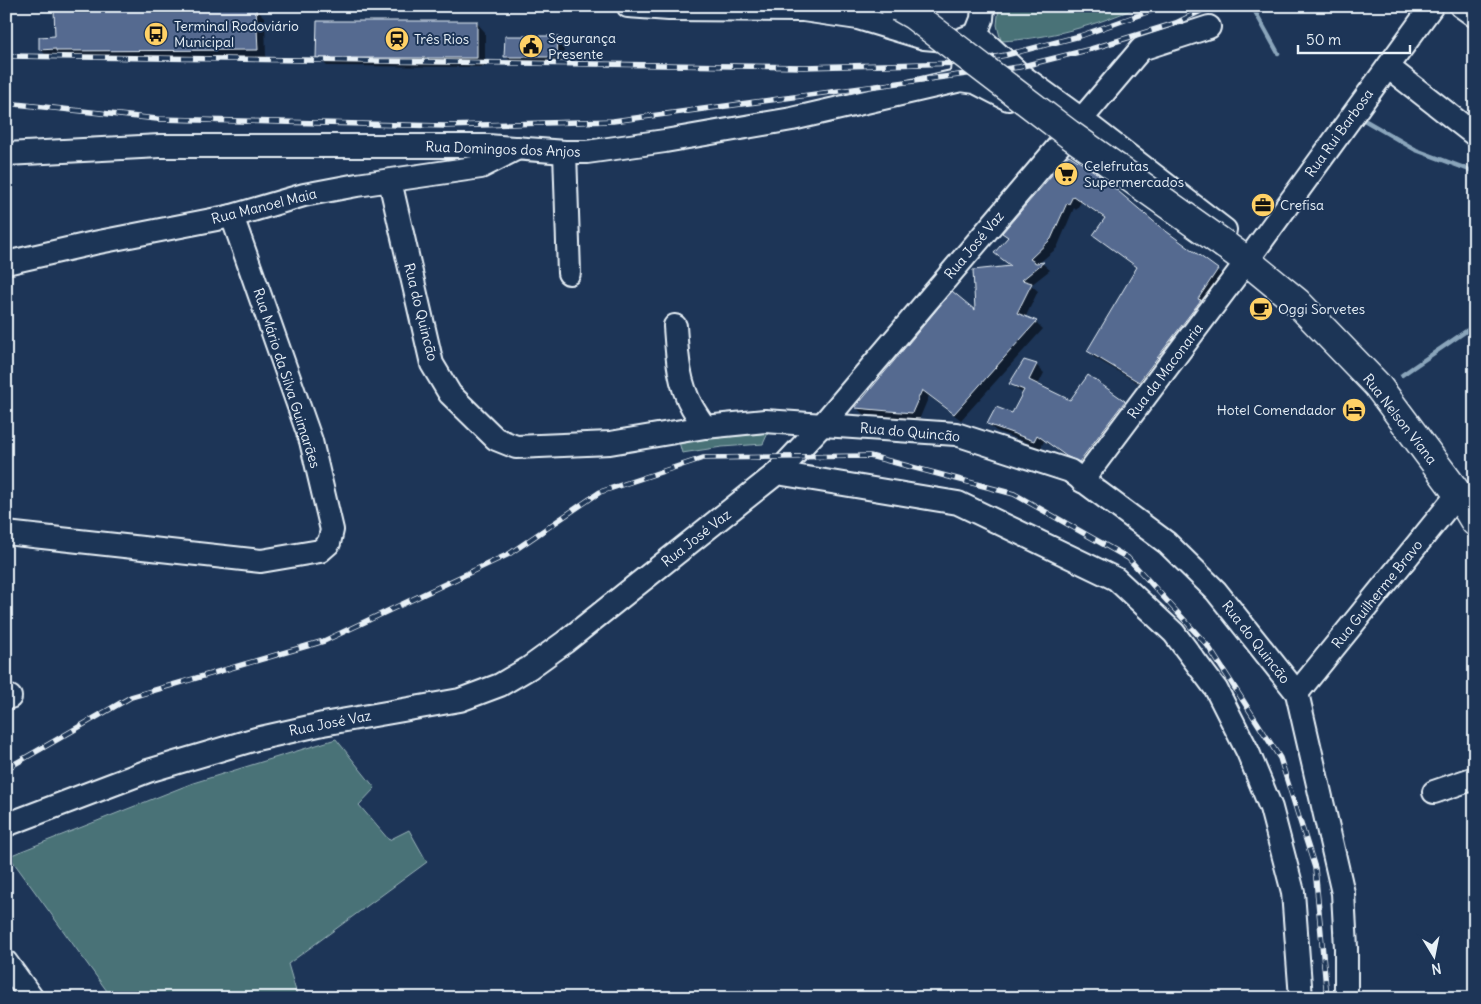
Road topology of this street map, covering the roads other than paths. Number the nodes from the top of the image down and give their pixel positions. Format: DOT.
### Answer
graph roads {
  1 [pos="628,6"];
  2 [pos="894,6"];
  3 [pos="983,6"];
  4 [pos="1432,6"];
  5 [pos="1461,6"];
  6 [pos="1475,16"];
  7 [pos="1209,27"];
  8 [pos="976,34"];
  9 [pos="1388,67"];
  10 [pos="961,80"];
  11 [pos="1081,119"];
  12 [pos="1475,135"];
  13 [pos="1063,141"];
  14 [pos="519,148"];
  15 [pos="565,152"];
  16 [pos="6,154"];
  17 [pos="390,181"];
  18 [pos="232,216"];
  19 [pos="1247,261"];
  20 [pos="6,263"];
  21 [pos="569,273"];
  22 [pos="674,326"];
  23 [pos="822,425"];
  24 [pos="705,427"];
  25 [pos="777,474"];
  26 [pos="1082,481"];
  27 [pos="1458,494"];
  28 [pos="1475,522"];
  29 [pos="6,533"];
  30 [pos="1297,693"];
  31 [pos="1475,778"];
  32 [pos="1434,792"];
  33 [pos="6,825"];
  34 [pos="6,962"];
  35 [pos="32,998"];
  36 [pos="1301,998"];
  37 [pos="1346,998"];
  1 -- 8 [label="street"];
  2 -- 19 [label="main road, Rua Nelson Viana, bridge"];
  3 -- 8 [label="street"];
  4 -- 9 [label="street, Rua Rui Barbosa"];
  5 -- 6 [label="street"];
  7 -- 11 [label="street, Rua José Vaz"];
  8 -- 10 [label="street"];
  8 -- 11 [label="street"];
  9 -- 12 [label="street"];
  9 -- 19 [label="street, Rua Rui Barbosa"];
  10 -- 13 [label="street, Rua Domingos dos Anjos"];
  10 -- 15 [label="street, Rua Domingos dos Anjos"];
  11 -- 13 [label="street, Rua José Vaz"];
  11 -- 19 [label="street"];
  13 -- 19 [label="street"];
  13 -- 23 [label="street, Rua José Vaz"];
  14 -- 15 [label="street, Rua Domingos dos Anjos"];
  14 -- 16 [label="street, Rua Domingos dos Anjos"];
  14 -- 17 [label="street, Rua Manoel Maia"];
  15 -- 21 [label="street"];
  17 -- 18 [label="street, Rua Manoel Maia"];
  17 -- 24 [label="street, Rua do Quincão"];
  18 -- 20 [label="street, Rua Manoel Maia"];
  18 -- 29 [label="street, Rua Mário da Silva Guimarães"];
  19 -- 26 [label="street, Rua da Maconaria"];
  19 -- 27 [label="main road, Rua Nelson Viana"];
  22 -- 24 [label="street"];
  23 -- 24 [label="street, Rua do Quincão"];
  23 -- 25 [label="street, Rua José Vaz"];
  23 -- 26 [label="street, Rua do Quincão"];
  25 -- 33 [label="street, Rua José Vaz"];
  25 -- 36 [label="street"];
  26 -- 30 [label="street, Rua do Quincão"];
  27 -- 28 [label="main road, Rua Nelson Viana"];
  27 -- 30 [label="street, Rua Guilherme Bravo"];
  30 -- 37 [label="street, Rua do Quincão"];
  31 -- 32 [label="street"];
  34 -- 35 [label="street"];
}
